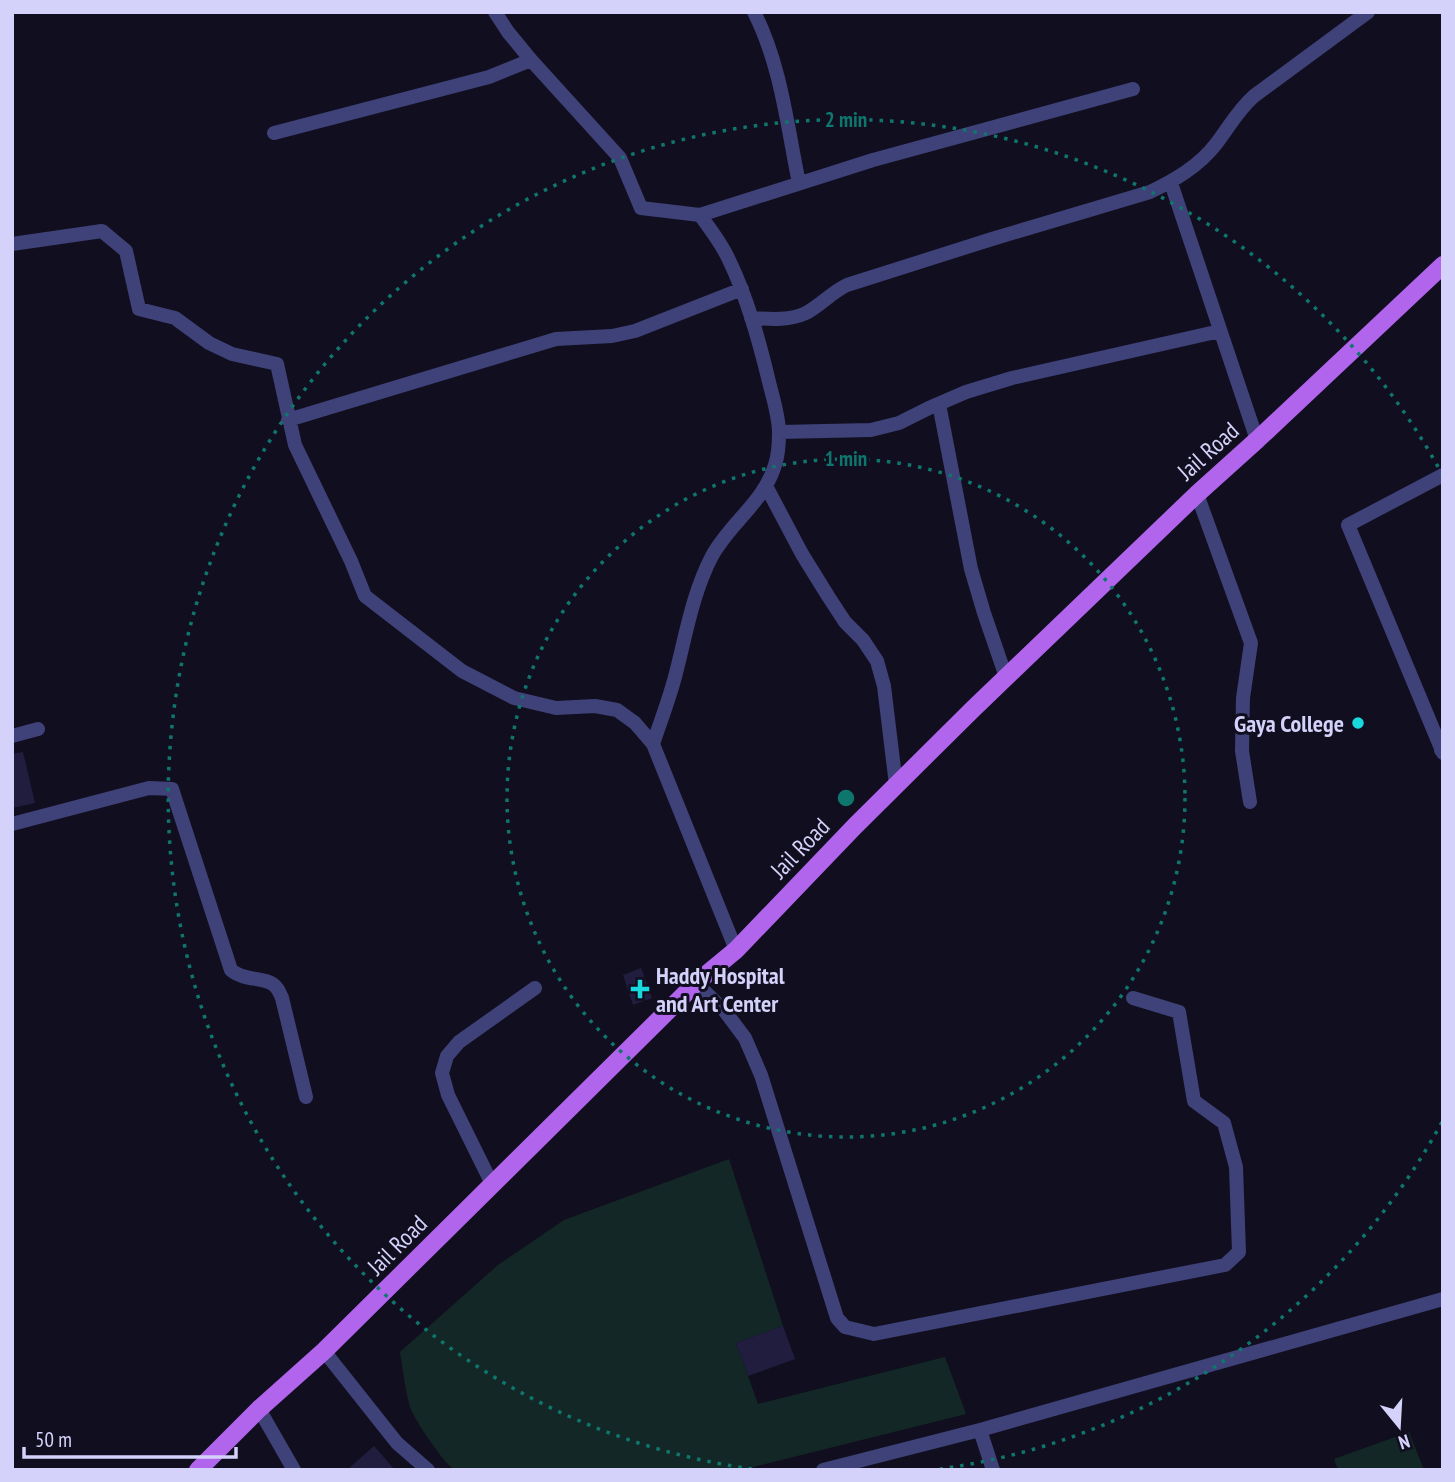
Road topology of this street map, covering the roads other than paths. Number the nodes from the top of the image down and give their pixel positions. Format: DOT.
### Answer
graph roads {
  1 [pos="495,12"];
  2 [pos="754,12"];
  3 [pos="1368,12"];
  4 [pos="531,60"];
  5 [pos="1133,89"];
  6 [pos="274,133"];
  7 [pos="799,183"];
  8 [pos="1171,183"];
  9 [pos="700,215"];
  10 [pos="12,243"];
  11 [pos="1443,265"];
  12 [pos="742,289"];
  13 [pos="751,318"];
  14 [pos="1220,331"];
  15 [pos="939,404"];
  16 [pos="288,420"];
  17 [pos="779,432"];
  18 [pos="1257,440"];
  19 [pos="1443,475"];
  20 [pos="766,486"];
  21 [pos="1197,494"];
  22 [pos="1006,677"];
  23 [pos="38,729"];
  24 [pos="12,736"];
  25 [pos="653,744"];
  26 [pos="1442,751"];
  27 [pos="896,785"];
  28 [pos="1250,802"];
  29 [pos="12,824"];
  30 [pos="736,950"];
  31 [pos="696,983"];
  32 [pos="535,988"];
  33 [pos="1133,998"];
  34 [pos="306,1097"];
  35 [pos="492,1184"];
  36 [pos="1443,1299"];
  37 [pos="324,1351"];
  38 [pos="259,1409"];
  39 [pos="980,1430"];
  40 [pos="198,1470"];
  41 [pos="294,1470"];
  42 [pos="428,1470"];
  43 [pos="823,1470"];
  44 [pos="993,1470"];
  1 -- 4 [label="street"];
  2 -- 7 [label="street"];
  3 -- 8 [label="street"];
  4 -- 6 [label="street"];
  4 -- 9 [label="street"];
  5 -- 7 [label="street"];
  7 -- 9 [label="street"];
  8 -- 13 [label="street"];
  8 -- 14 [label="street"];
  9 -- 12 [label="street"];
  10 -- 16 [label="street"];
  11 -- 18 [label="main road, Jail Road"];
  12 -- 13 [label="street"];
  12 -- 16 [label="street"];
  13 -- 17 [label="street"];
  14 -- 15 [label="street"];
  14 -- 18 [label="street"];
  15 -- 17 [label="street"];
  15 -- 22 [label="street"];
  16 -- 25 [label="street"];
  17 -- 20 [label="street"];
  18 -- 21 [label="main road, Jail Road"];
  19 -- 26 [label="street"];
  20 -- 25 [label="street"];
  20 -- 27 [label="street"];
  21 -- 22 [label="main road, Jail Road"];
  21 -- 28 [label="street"];
  22 -- 27 [label="main road, Jail Road"];
  23 -- 24 [label="street"];
  25 -- 30 [label="street"];
  27 -- 30 [label="main road, Jail Road"];
  29 -- 34 [label="street"];
  30 -- 31 [label="main road, Jail Road"];
  31 -- 33 [label="street"];
  31 -- 35 [label="main road, Jail Road"];
  32 -- 35 [label="street"];
  35 -- 37 [label="main road, Jail Road"];
  36 -- 39 [label="street"];
  37 -- 38 [label="main road, Jail Road"];
  37 -- 42 [label="street"];
  38 -- 40 [label="main road, Jail Road"];
  38 -- 41 [label="street"];
  39 -- 43 [label="street"];
  39 -- 44 [label="street"];
}
